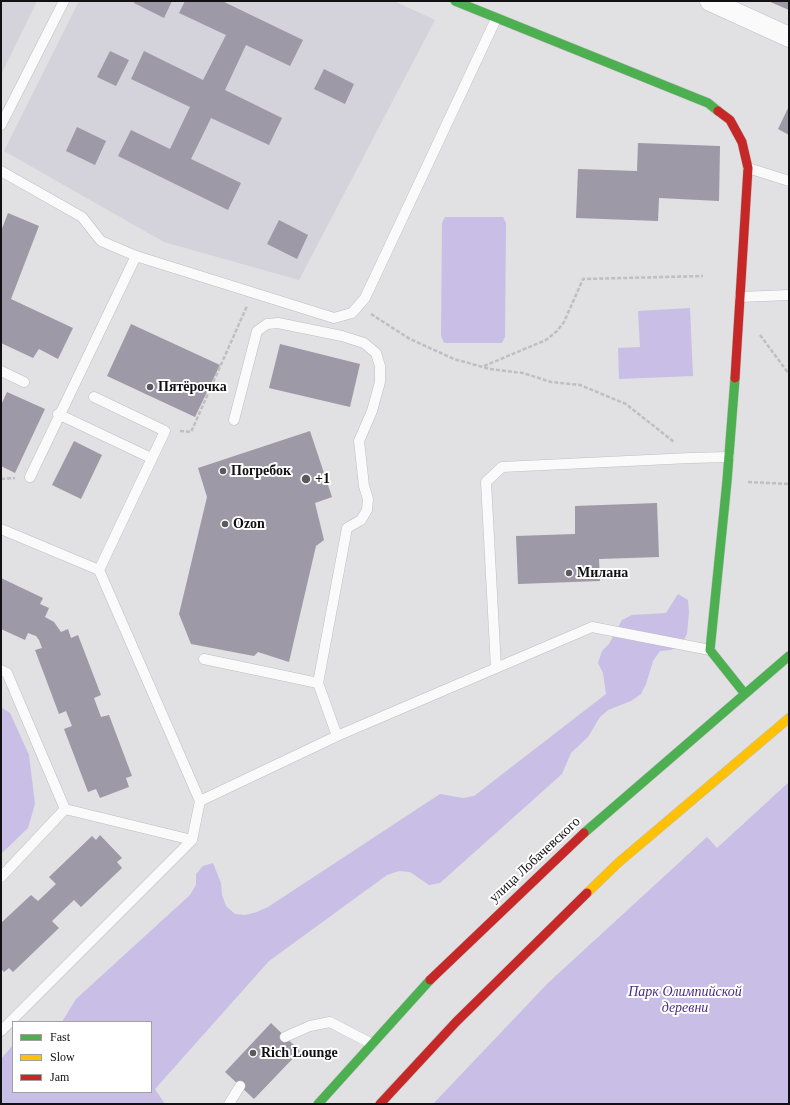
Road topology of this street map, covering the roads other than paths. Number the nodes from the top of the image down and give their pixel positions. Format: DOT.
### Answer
graph roads {
  1 [pos="64,1"];
  2 [pos="710,1"];
  3 [pos="462,2"];
  4 [pos="496,19"];
  5 [pos="789,37"];
  6 [pos="1,125"];
  7 [pos="748,168"];
  8 [pos="1,171"];
  9 [pos="789,181"];
  10 [pos="136,256"];
  11 [pos="789,295"];
  12 [pos="740,302"];
  13 [pos="1,371"];
  14 [pos="24,382"];
  15 [pos="94,397"];
  16 [pos="58,414"];
  17 [pos="234,420"];
  18 [pos="151,458"];
  19 [pos="729,458"];
  20 [pos="30,477"];
  21 [pos="1,529"];
  22 [pos="99,570"];
  23 [pos="710,650"];
  24 [pos="789,656"];
  25 [pos="204,659"];
  26 [pos="496,668"];
  27 [pos="1,670"];
  28 [pos="318,682"];
  29 [pos="745,694"];
  30 [pos="789,718"];
  31 [pos="337,736"];
  32 [pos="200,800"];
  33 [pos="65,809"];
  34 [pos="192,840"];
  35 [pos="1,877"];
  36 [pos="1,1031"];
  37 [pos="285,1037"];
  38 [pos="372,1044"];
  39 [pos="240,1086"];
  40 [pos="229,1104"];
  41 [pos="318,1104"];
  42 [pos="380,1104"];
  1 -- 6 [label="lane"];
  2 -- 5 [label="street"];
  3 -- 4 [label="main road"];
  4 -- 7 [label="main road"];
  4 -- 10 [label="lane"];
  7 -- 9 [label="lane"];
  7 -- 12 [label="main road"];
  8 -- 10 [label="lane"];
  10 -- 16 [label="lane"];
  11 -- 12 [label="lane"];
  12 -- 19 [label="main road"];
  13 -- 14 [label="lane"];
  15 -- 18 [label="lane"];
  16 -- 18 [label="lane"];
  16 -- 20 [label="lane"];
  17 -- 28 [label="lane"];
  18 -- 22 [label="lane"];
  19 -- 23 [label="main road"];
  19 -- 26 [label="lane"];
  21 -- 22 [label="lane"];
  22 -- 32 [label="lane"];
  23 -- 26 [label="lane"];
  23 -- 29 [label="main road"];
  24 -- 29 [label="main road, улица Лобачевского"];
  25 -- 28 [label="lane"];
  26 -- 31 [label="lane"];
  27 -- 33 [label="lane"];
  28 -- 31 [label="lane"];
  29 -- 38 [label="main road, улица Лобачевского"];
  30 -- 42 [label="main road"];
  31 -- 32 [label="lane"];
  32 -- 34 [label="lane"];
  33 -- 34 [label="lane"];
  33 -- 35 [label="lane"];
  34 -- 36 [label="lane"];
  37 -- 38 [label="lane"];
  38 -- 41 [label="main road, улица Лобачевского"];
  39 -- 40 [label="lane"];
}
